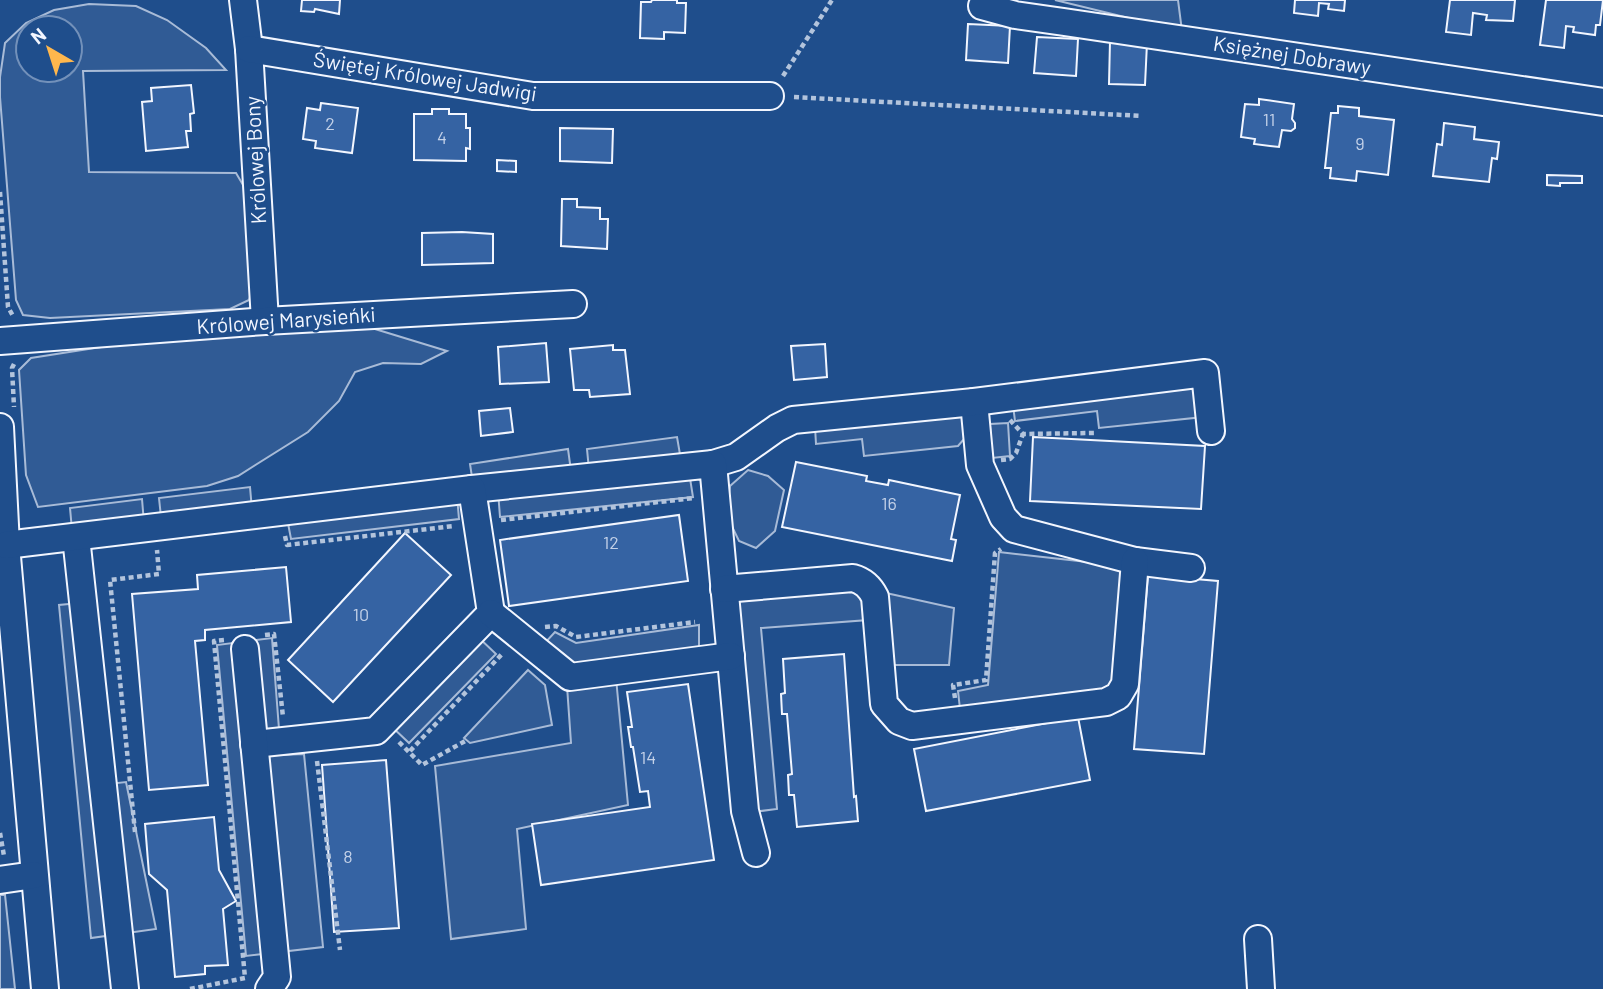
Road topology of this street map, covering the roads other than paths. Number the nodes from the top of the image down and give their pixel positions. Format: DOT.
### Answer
graph roads {
  1 [pos="243,0"];
  2 [pos="982,6"];
  3 [pos="249,50"];
  4 [pos="770,96"];
  5 [pos="1603,102"];
  6 [pos="573,304"];
  7 [pos="265,321"];
  8 [pos="0,341"];
  9 [pos="986,400"];
  10 [pos="0,427"];
  11 [pos="1212,431"];
  12 [pos="713,464"];
  13 [pos="2,485"];
  14 [pos="472,489"];
  15 [pos="76,537"];
  16 [pos="6,545"];
  17 [pos="1135,561"];
  18 [pos="1191,568"];
  19 [pos="724,589"];
  20 [pos="491,613"];
  21 [pos="245,649"];
  22 [pos="731,656"];
  23 [pos="254,744"];
  24 [pos="756,852"];
  25 [pos="34,875"];
  26 [pos="0,880"];
  27 [pos="1258,939"];
  28 [pos="45,989"];
  29 [pos="125,989"];
  30 [pos="269,989"];
  31 [pos="1261,989"];
  1 -- 3 [label="street, Królowej Bony"];
  2 -- 5 [label="street, Księżnej Dobrawy"];
  3 -- 4 [label="street, Świętej Królowej Jadwigi"];
  3 -- 7 [label="street, Królowej Bony"];
  6 -- 7 [label="street, Królowej Marysieńki"];
  7 -- 8 [label="street, Królowej Marysieńki"];
  9 -- 11 [label="street"];
  9 -- 12 [label="street"];
  9 -- 17 [label="street"];
  10 -- 13 [label="street"];
  12 -- 14 [label="street"];
  12 -- 19 [label="street"];
  13 -- 16 [label="street"];
  14 -- 15 [label="street"];
  14 -- 20 [label="street"];
  15 -- 16 [label="street"];
  15 -- 29 [label="street"];
  16 -- 25 [label="street"];
  17 -- 18 [label="street"];
  17 -- 19 [label="street"];
  19 -- 22 [label="street"];
  20 -- 22 [label="street"];
  20 -- 23 [label="street"];
  21 -- 23 [label="street"];
  22 -- 24 [label="street"];
  23 -- 30 [label="street"];
  25 -- 26 [label="street"];
  25 -- 28 [label="street"];
  27 -- 31 [label="street"];
}
